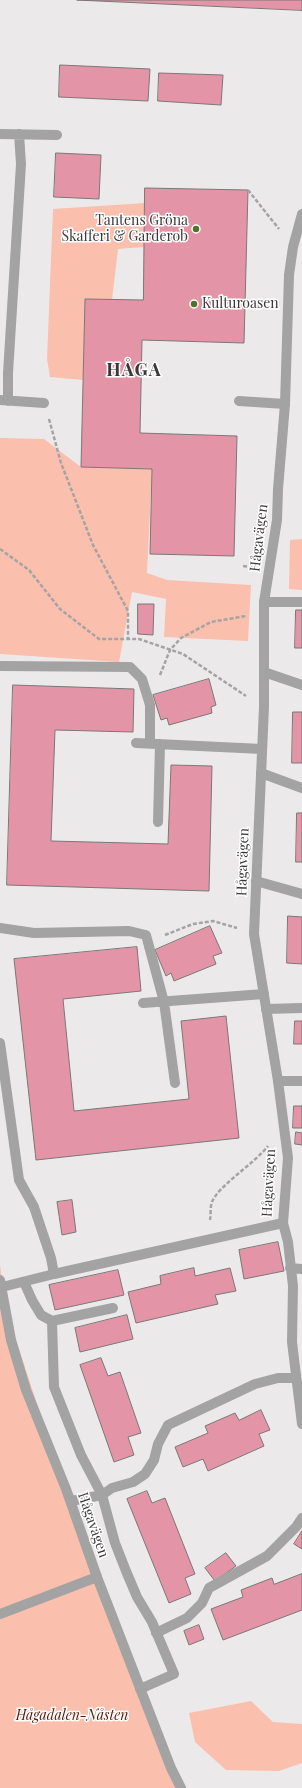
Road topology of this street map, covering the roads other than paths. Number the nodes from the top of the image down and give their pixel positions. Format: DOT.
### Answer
graph roads {
  1 [pos="0,134"];
  2 [pos="19,134"];
  3 [pos="57,135"];
  4 [pos="302,214"];
  5 [pos="4,401"];
  6 [pos="239,401"];
  7 [pos="44,403"];
  8 [pos="285,404"];
  9 [pos="264,602"];
  10 [pos="302,602"];
  11 [pos="0,666"];
  12 [pos="264,672"];
  13 [pos="302,685"];
  14 [pos="136,743"];
  15 [pos="155,744"];
  16 [pos="262,749"];
  17 [pos="261,774"];
  18 [pos="302,788"];
  19 [pos="158,822"];
  20 [pos="256,881"];
  21 [pos="302,894"];
  22 [pos="0,928"];
  23 [pos="264,994"];
  24 [pos="164,1002"];
  25 [pos="143,1003"];
  26 [pos="266,1008"];
  27 [pos="302,1008"];
  28 [pos="0,1042"];
  29 [pos="278,1081"];
  30 [pos="302,1081"];
  31 [pos="175,1083"];
  32 [pos="283,1223"];
  33 [pos="290,1268"];
  34 [pos="302,1269"];
  35 [pos="54,1274"];
  36 [pos="24,1282"];
  37 [pos="1,1284"];
  38 [pos="113,1308"];
  39 [pos="52,1321"];
  40 [pos="296,1378"];
  41 [pos="302,1424"];
  42 [pos="102,1494"];
  43 [pos="71,1501"];
  44 [pos="302,1518"];
  45 [pos="97,1577"];
  46 [pos="0,1614"];
  47 [pos="156,1633"];
  48 [pos="140,1689"];
  49 [pos="181,1788"];
  1 -- 2 [label="street"];
  2 -- 3 [label="street"];
  2 -- 5 [label="street"];
  4 -- 8 [label="street, Hågavägen"];
  5 -- 7 [label="street"];
  6 -- 8 [label="street"];
  8 -- 9 [label="street, Hågavägen"];
  9 -- 10 [label="street"];
  9 -- 12 [label="street, Hågavägen"];
  11 -- 15 [label="street"];
  12 -- 13 [label="street"];
  12 -- 16 [label="street, Hågavägen"];
  14 -- 15 [label="street"];
  15 -- 16 [label="street"];
  15 -- 19 [label="street"];
  16 -- 17 [label="street, Hågavägen"];
  17 -- 18 [label="street"];
  17 -- 20 [label="street, Hågavägen"];
  20 -- 21 [label="street"];
  20 -- 23 [label="street, Hågavägen"];
  22 -- 24 [label="street"];
  23 -- 24 [label="street"];
  23 -- 26 [label="street, Hågavägen"];
  24 -- 25 [label="street"];
  24 -- 31 [label="street"];
  26 -- 27 [label="street"];
  26 -- 29 [label="street, Hågavägen"];
  28 -- 35 [label="street"];
  29 -- 30 [label="street"];
  29 -- 32 [label="street, Hågavägen"];
  32 -- 33 [label="street"];
  32 -- 35 [label="street, Hågavägen"];
  33 -- 34 [label="street"];
  33 -- 40 [label="street"];
  35 -- 36 [label="street, Hågavägen"];
  36 -- 37 [label="street, Hågavägen"];
  36 -- 39 [label="street"];
  37 -- 43 [label="street, Hågavägen"];
  38 -- 39 [label="street"];
  39 -- 42 [label="street"];
  40 -- 41 [label="street"];
  40 -- 42 [label="street"];
  42 -- 43 [label="street"];
  42 -- 47 [label="street"];
  43 -- 45 [label="street, Hågavägen"];
  44 -- 47 [label="street"];
  45 -- 46 [label="street"];
  45 -- 48 [label="street, Hågavägen"];
  47 -- 48 [label="street"];
  48 -- 49 [label="street, Hågavägen"];
}
